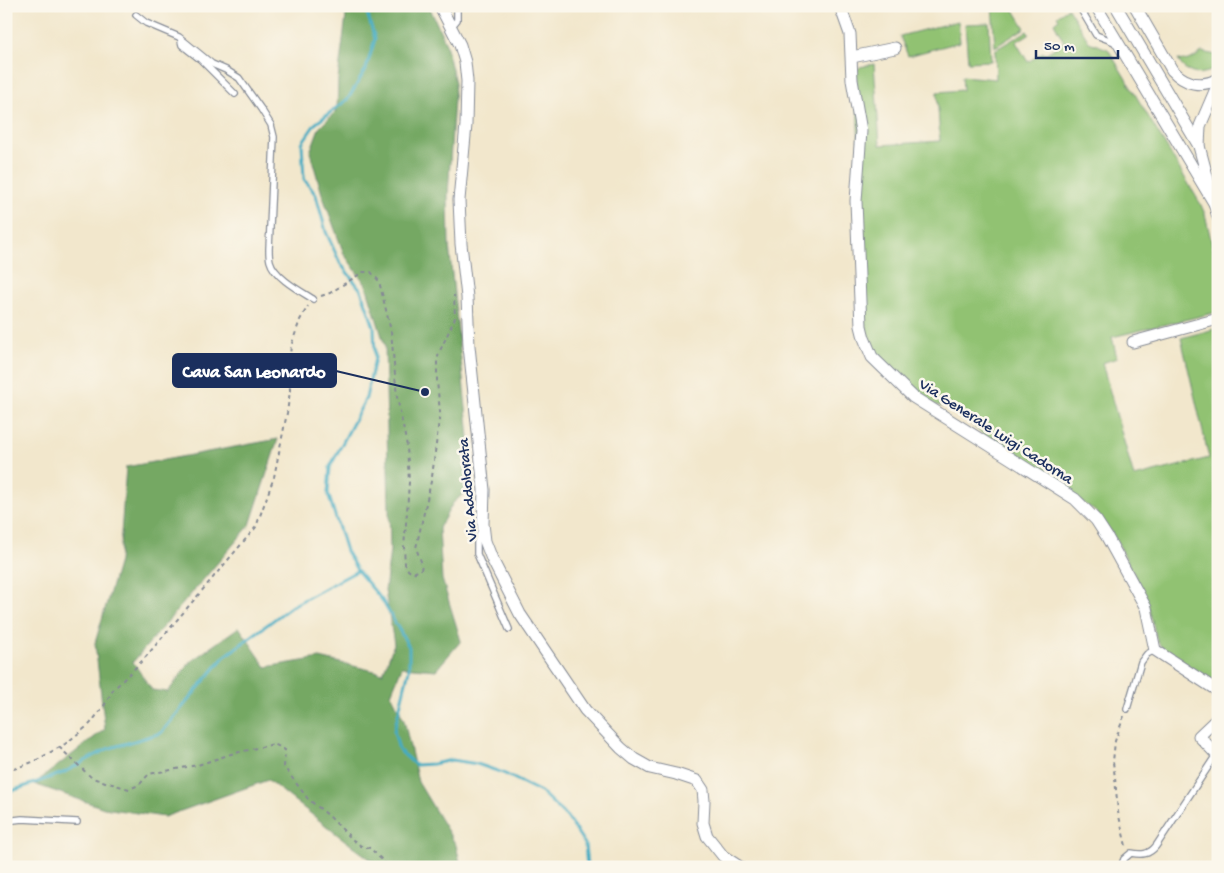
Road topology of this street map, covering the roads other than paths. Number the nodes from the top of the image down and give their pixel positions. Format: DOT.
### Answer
graph roads {
  1 [pos="440,6"];
  2 [pos="457,6"];
  3 [pos="840,6"];
  4 [pos="1079,6"];
  5 [pos="1096,6"];
  6 [pos="1116,6"];
  7 [pos="1135,6"];
  8 [pos="136,15"];
  9 [pos="451,27"];
  10 [pos="178,37"];
  11 [pos="1118,44"];
  12 [pos="894,48"];
  13 [pos="852,57"];
  14 [pos="1218,79"];
  15 [pos="1218,84"];
  16 [pos="235,94"];
  17 [pos="1199,146"];
  18 [pos="1214,203"];
  19 [pos="1218,217"];
  20 [pos="312,299"];
  21 [pos="1218,319"];
  22 [pos="1133,342"];
  23 [pos="483,524"];
  24 [pos="508,629"];
  25 [pos="1155,650"];
  26 [pos="1218,691"];
  27 [pos="1127,709"];
  28 [pos="1218,718"];
  29 [pos="1217,755"];
  30 [pos="6,821"];
  31 [pos="78,822"];
  32 [pos="740,867"];
  33 [pos="1121,867"];
  1 -- 9 [label="street, Via Addolorata"];
  2 -- 9 [label="lane"];
  3 -- 13 [label="street, Via Generale Luigi Cadorna"];
  4 -- 11 [label="lane"];
  5 -- 11 [label="street"];
  6 -- 17 [label="street"];
  7 -- 14 [label="street"];
  8 -- 10 [label="lane"];
  9 -- 23 [label="street, Via Addolorata"];
  10 -- 16 [label="lane"];
  10 -- 20 [label="lane"];
  11 -- 18 [label="street"];
  12 -- 13 [label="street"];
  13 -- 25 [label="street, Via Generale Luigi Cadorna"];
  15 -- 17 [label="street"];
  17 -- 18 [label="street"];
  18 -- 19 [label="street"];
  21 -- 22 [label="street"];
  23 -- 24 [label="lane"];
  23 -- 32 [label="street, Via Addolorata"];
  25 -- 26 [label="street"];
  25 -- 27 [label="lane"];
  28 -- 29 [label="street"];
  29 -- 33 [label="lane"];
  30 -- 31 [label="lane"];
}
